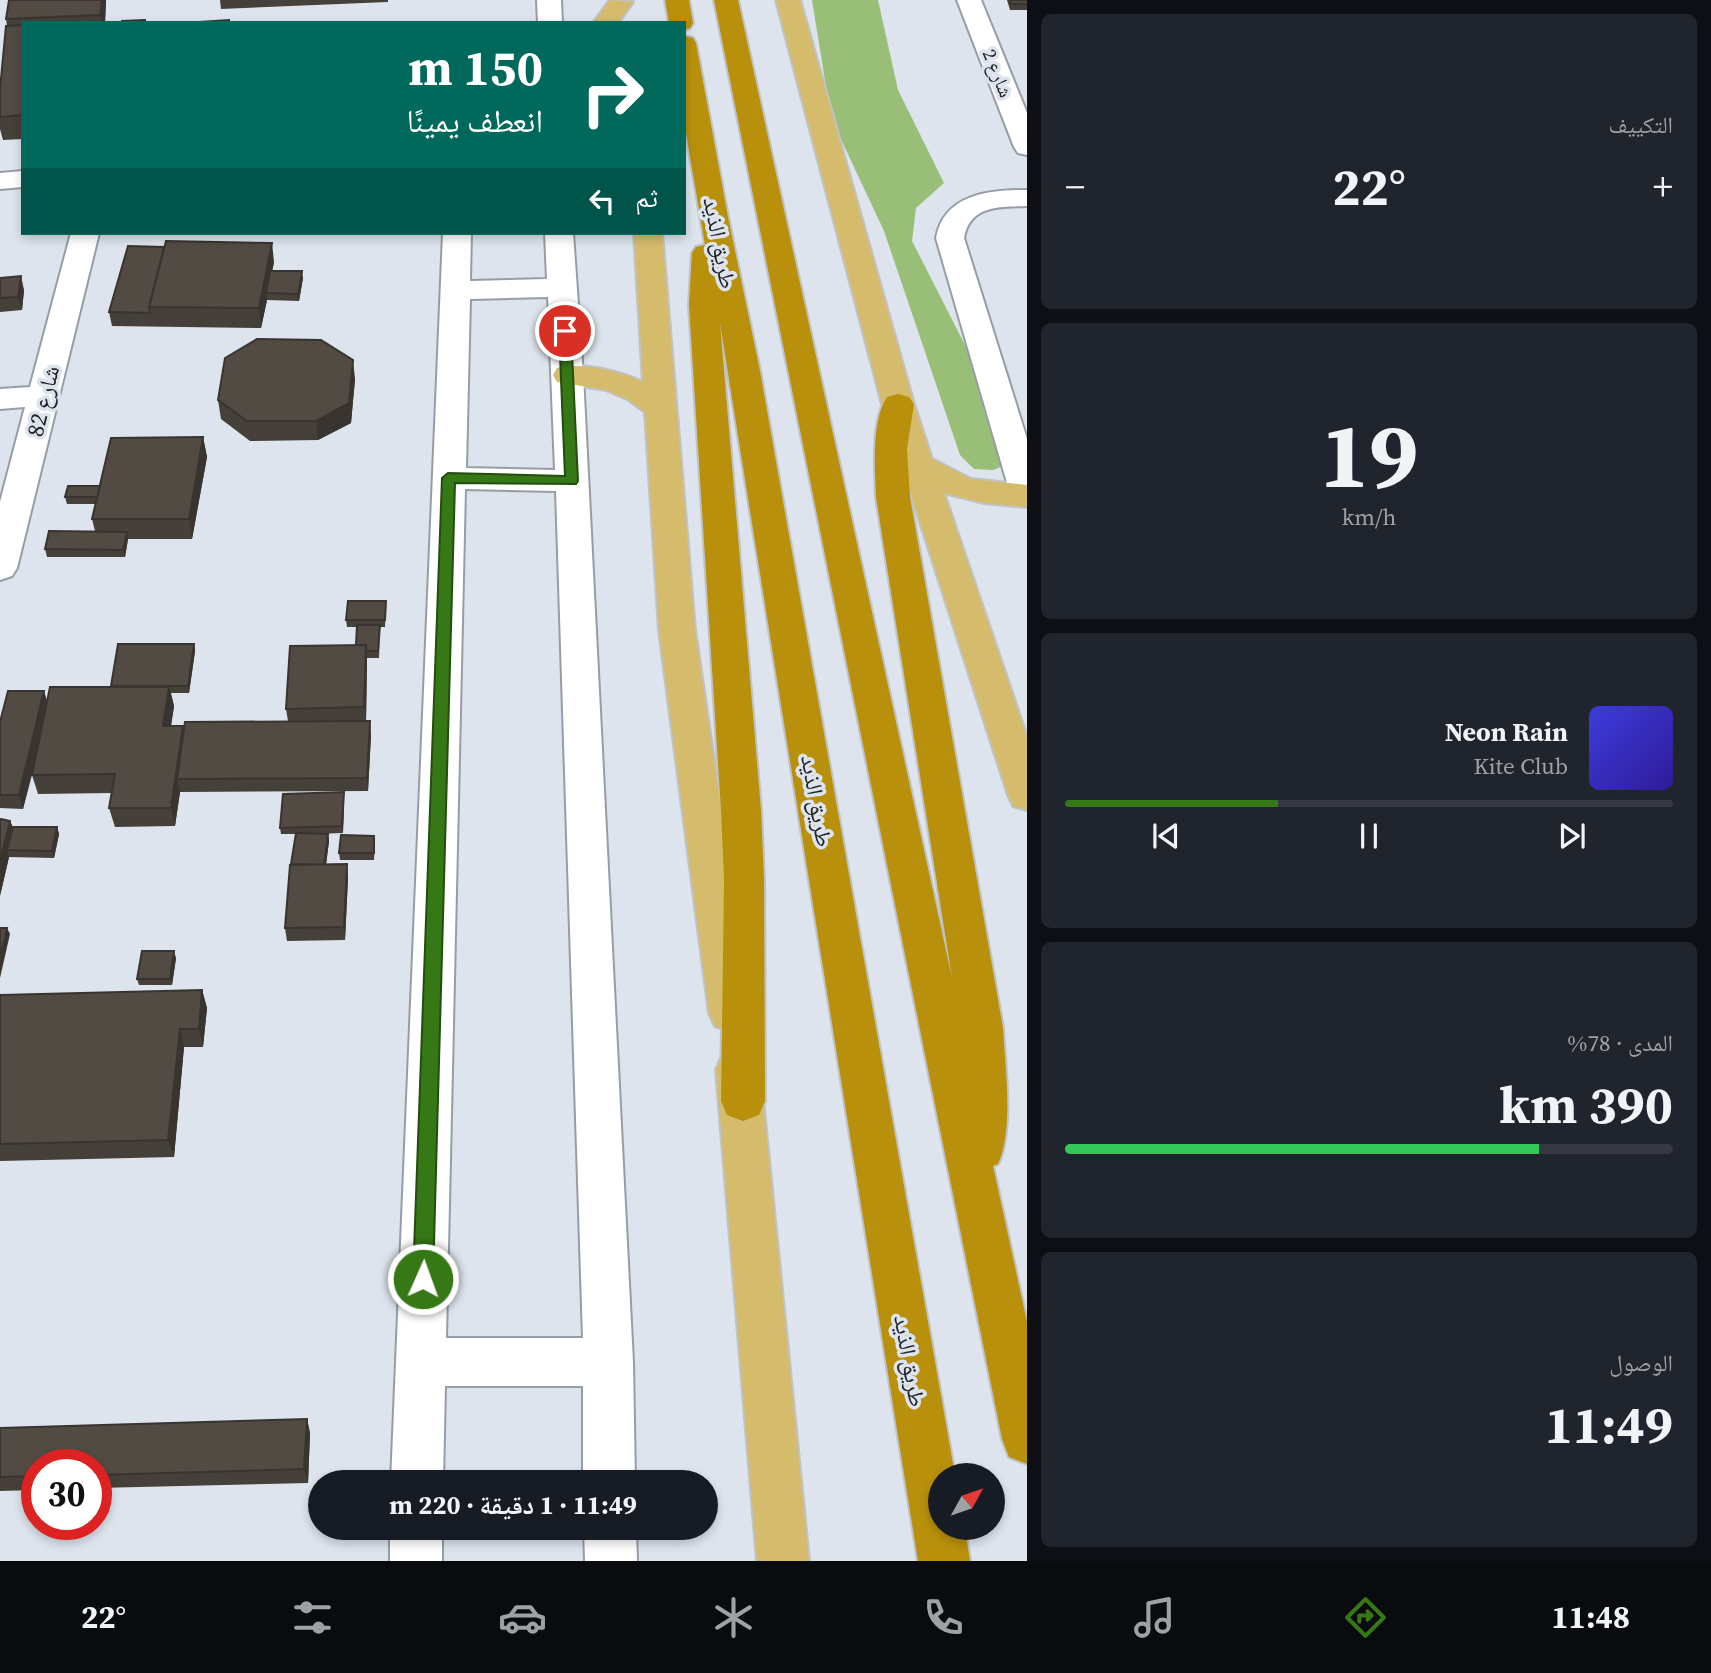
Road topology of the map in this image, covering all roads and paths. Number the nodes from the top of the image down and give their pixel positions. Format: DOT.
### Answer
graph roads {
  1 [pos="549,0"];
  2 [pos="677,0"];
  3 [pos="726,0"];
  4 [pos="789,0"];
  5 [pos="969,0"];
  6 [pos="623,8"];
  7 [pos="550,21"];
  8 [pos="607,21"];
  9 [pos="681,21"];
  10 [pos="686,55"];
  11 [pos="1027,147"];
  12 [pos="21,179"];
  13 [pos="0,181"];
  14 [pos="1027,198"];
  15 [pos="714,217"];
  16 [pos="85,235"];
  17 [pos="457,235"];
  18 [pos="559,235"];
  19 [pos="648,235"];
  20 [pos="562,288"];
  21 [pos="455,290"];
  22 [pos="568,374"];
  23 [pos="45,396"];
  24 [pos="0,399"];
  25 [pos="898,404"];
  26 [pos="659,407"];
  27 [pos="919,465"];
  28 [pos="448,478"];
  29 [pos="572,481"];
  30 [pos="1027,495"];
  31 [pos="0,568"];
  32 [pos="1027,795"];
  33 [pos="743,1101"];
  34 [pos="976,1198"];
  35 [pos="420,1362"];
  36 [pos="608,1362"];
  37 [pos="1027,1438"];
  38 [pos="417,1470"];
  39 [pos="609,1470"];
  40 [pos="416,1540"];
  41 [pos="610,1540"];
  42 [pos="416,1561"];
  43 [pos="611,1561"];
  44 [pos="783,1561"];
  45 [pos="944,1561"];
  1 -- 7 [label="street"];
  2 -- 9 [label="highway"];
  3 -- 34 [label="highway"];
  4 -- 25 [label="main road"];
  5 -- 11 [label="street, شارع 2"];
  6 -- 8 [label="main road"];
  10 -- 15 [label="highway, طريق الذيد"];
  12 -- 13 [label="street"];
  14 -- 30 [label="street"];
  15 -- 33 [label="highway"];
  15 -- 45 [label="highway, طريق الذيد"];
  16 -- 23 [label="street, شارع 82"];
  17 -- 21 [label="street"];
  18 -- 20 [label="street"];
  19 -- 26 [label="main road"];
  20 -- 21 [label="street"];
  20 -- 22 [label="street"];
  21 -- 28 [label="street"];
  22 -- 26 [label="main road"];
  22 -- 29 [label="street"];
  23 -- 24 [label="street"];
  23 -- 31 [label="street, شارع 82"];
  25 -- 27 [label="main road"];
  25 -- 34 [label="highway"];
  26 -- 33 [label="main road"];
  27 -- 30 [label="main road"];
  27 -- 32 [label="main road"];
  28 -- 29 [label="street"];
  28 -- 35 [label="street"];
  29 -- 36 [label="street"];
  33 -- 44 [label="main road"];
  34 -- 37 [label="highway"];
  35 -- 36 [label="street"];
  35 -- 38 [label="street"];
  36 -- 39 [label="street"];
  40 -- 42 [label="street"];
  41 -- 43 [label="street"];
}
